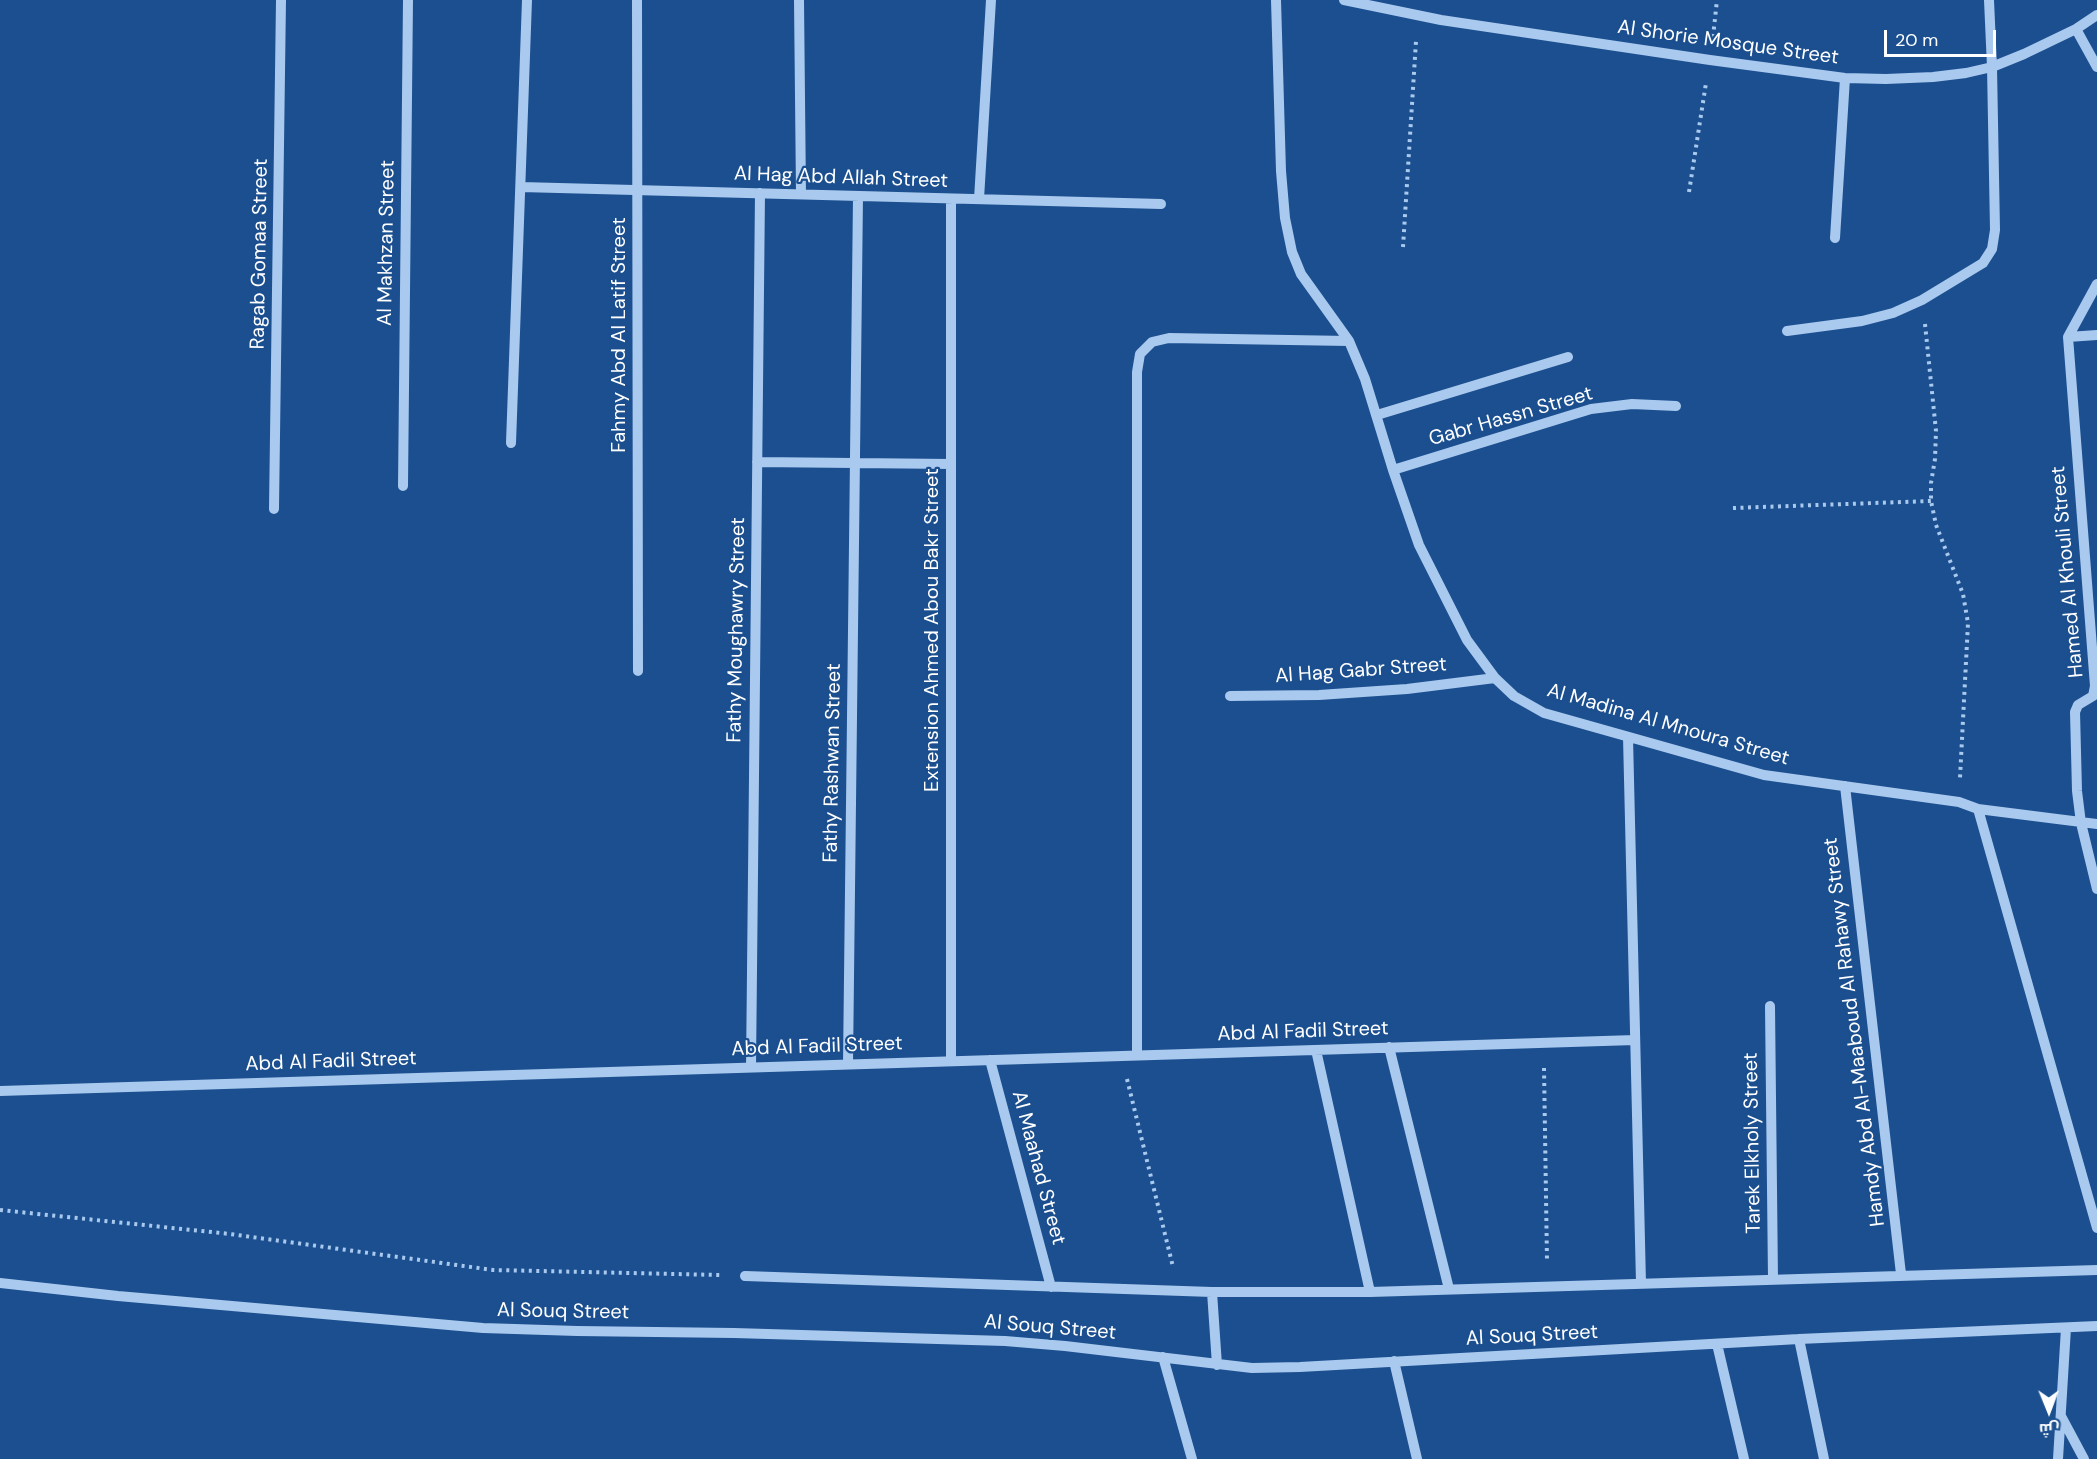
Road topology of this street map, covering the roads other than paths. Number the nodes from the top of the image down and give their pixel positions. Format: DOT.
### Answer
graph roads {
  1 [pos="281,0"];
  2 [pos="408,0"];
  3 [pos="527,0"];
  4 [pos="637,0"];
  5 [pos="800,0"];
  6 [pos="991,0"];
  7 [pos="1276,0"];
  8 [pos="1344,0"];
  9 [pos="1989,0"];
  10 [pos="2097,15"];
  11 [pos="2076,28"];
  12 [pos="1992,67"];
  13 [pos="2097,67"];
  14 [pos="1845,78"];
  15 [pos="521,187"];
  16 [pos="638,190"];
  17 [pos="760,193"];
  18 [pos="801,194"];
  19 [pos="858,196"];
  20 [pos="951,199"];
  21 [pos="980,199"];
  22 [pos="1161,204"];
  23 [pos="1835,238"];
  24 [pos="2097,284"];
  25 [pos="1787,331"];
  26 [pos="2097,334"];
  27 [pos="2068,337"];
  28 [pos="1349,341"];
  29 [pos="1568,357"];
  30 [pos="1676,406"];
  31 [pos="1377,415"];
  32 [pos="512,443"];
  33 [pos="757,462"];
  34 [pos="855,462"];
  35 [pos="951,464"];
  36 [pos="1393,470"];
  37 [pos="403,486"];
  38 [pos="274,509"];
  39 [pos="638,671"];
  40 [pos="1495,678"];
  41 [pos="1230,696"];
  42 [pos="1628,737"];
  43 [pos="1845,786"];
  44 [pos="1978,809"];
  45 [pos="2080,823"];
  46 [pos="2097,824"];
  47 [pos="2097,889"];
  48 [pos="1770,1006"];
  49 [pos="1635,1040"];
  50 [pos="1389,1047"];
  51 [pos="1316,1050"];
  52 [pos="1137,1055"];
  53 [pos="990,1060"];
  54 [pos="951,1061"];
  55 [pos="848,1064"];
  56 [pos="751,1067"];
  57 [pos="0,1091"];
  58 [pos="2097,1228"];
  59 [pos="2097,1270"];
  60 [pos="1900,1274"];
  61 [pos="745,1276"];
  62 [pos="1773,1280"];
  63 [pos="0,1283"];
  64 [pos="1641,1283"];
  65 [pos="1051,1287"];
  66 [pos="1449,1289"];
  67 [pos="1370,1292"];
  68 [pos="1212,1293"];
  69 [pos="2097,1326"];
  70 [pos="2066,1328"];
  71 [pos="1799,1339"];
  72 [pos="1717,1344"];
  73 [pos="1163,1357"];
  74 [pos="1394,1361"];
  75 [pos="1217,1365"];
  76 [pos="2061,1416"];
  77 [pos="1192,1459"];
  78 [pos="1417,1459"];
  79 [pos="1743,1459"];
  80 [pos="1824,1459"];
  81 [pos="2058,1459"];
  82 [pos="2084,1459"];
  1 -- 38 [label="street, Ragab Gomaa Street"];
  2 -- 37 [label="street, Al Makhzan Street"];
  3 -- 15 [label="street"];
  4 -- 16 [label="street, Fahmy Abd Al Latif Street"];
  5 -- 18 [label="street"];
  6 -- 21 [label="street"];
  7 -- 28 [label="street, Al Madina Al Mnoura Street"];
  8 -- 14 [label="street, Al Shorie Mosque Street"];
  9 -- 12 [label="street"];
  10 -- 11 [label="street, Al Shorie Mosque Street"];
  11 -- 12 [label="street, Al Shorie Mosque Street"];
  11 -- 13 [label="street"];
  12 -- 14 [label="street, Al Shorie Mosque Street"];
  12 -- 25 [label="street"];
  14 -- 23 [label="street"];
  15 -- 16 [label="street, Al Hag Abd Allah Street"];
  15 -- 32 [label="street"];
  16 -- 17 [label="street, Al Hag Abd Allah Street"];
  16 -- 39 [label="street, Fahmy Abd Al Latif Street"];
  17 -- 18 [label="street, Al Hag Abd Allah Street"];
  17 -- 33 [label="street, Fathy Moughawry Street"];
  18 -- 19 [label="street, Al Hag Abd Allah Street"];
  19 -- 20 [label="street, Al Hag Abd Allah Street"];
  19 -- 34 [label="street, Fathy Rashwan Street"];
  20 -- 21 [label="street, Al Hag Abd Allah Street"];
  20 -- 35 [label="street, Extension Ahmed Abou Bakr Street"];
  21 -- 22 [label="street, Al Hag Abd Allah Street"];
  24 -- 27 [label="street"];
  26 -- 27 [label="street"];
  27 -- 45 [label="street, Hamed Al Khouli Street"];
  28 -- 31 [label="street, Al Madina Al Mnoura Street"];
  28 -- 52 [label="street"];
  29 -- 31 [label="street"];
  30 -- 36 [label="street, Gabr Hassn Street"];
  31 -- 36 [label="street, Al Madina Al Mnoura Street"];
  33 -- 34 [label="street"];
  33 -- 56 [label="street, Fathy Moughawry Street"];
  34 -- 35 [label="street"];
  34 -- 55 [label="street, Fathy Rashwan Street"];
  35 -- 54 [label="street, Extension Ahmed Abou Bakr Street"];
  36 -- 40 [label="street, Al Madina Al Mnoura Street"];
  40 -- 41 [label="street, Al Hag Gabr Street"];
  40 -- 42 [label="street, Al Madina Al Mnoura Street"];
  42 -- 43 [label="street, Al Madina Al Mnoura Street"];
  42 -- 49 [label="street"];
  43 -- 44 [label="street, Al Madina Al Mnoura Street"];
  43 -- 60 [label="street, Hamdy Abd Al-Maaboud Al Rahawy Street"];
  44 -- 45 [label="street, Al Madina Al Mnoura Street"];
  44 -- 58 [label="street"];
  45 -- 46 [label="street, Al Madina Al Mnoura Street"];
  45 -- 47 [label="street, Hamed Al Khouli Street"];
  48 -- 62 [label="street, Tarek Elkholy Street"];
  49 -- 50 [label="street, Abd Al Fadil Street"];
  49 -- 64 [label="street"];
  50 -- 51 [label="street, Abd Al Fadil Street"];
  50 -- 66 [label="street"];
  51 -- 52 [label="street, Abd Al Fadil Street"];
  51 -- 67 [label="street"];
  52 -- 53 [label="street, Abd Al Fadil Street"];
  53 -- 54 [label="street, Abd Al Fadil Street"];
  53 -- 65 [label="street, Al Maahad Street"];
  54 -- 55 [label="street, Abd Al Fadil Street"];
  55 -- 56 [label="street, Abd Al Fadil Street"];
  56 -- 57 [label="street, Abd Al Fadil Street"];
  59 -- 60 [label="street, Al Souq Street"];
  60 -- 62 [label="street, Al Souq Street"];
  61 -- 65 [label="street, Al Souq Street"];
  62 -- 64 [label="street, Al Souq Street"];
  63 -- 73 [label="street, Al Souq Street"];
  64 -- 66 [label="street, Al Souq Street"];
  65 -- 68 [label="street, Al Souq Street"];
  66 -- 67 [label="street, Al Souq Street"];
  67 -- 68 [label="street, Al Souq Street"];
  68 -- 75 [label="street"];
  69 -- 70 [label="street, Al Souq Street"];
  70 -- 71 [label="street, Al Souq Street"];
  70 -- 76 [label="street"];
  71 -- 72 [label="street, Al Souq Street"];
  71 -- 80 [label="street"];
  72 -- 74 [label="street, Al Souq Street"];
  72 -- 79 [label="street"];
  73 -- 75 [label="street, Al Souq Street"];
  73 -- 77 [label="street"];
  74 -- 75 [label="street, Al Souq Street"];
  74 -- 78 [label="street"];
  76 -- 81 [label="street"];
  76 -- 82 [label="street"];
}
